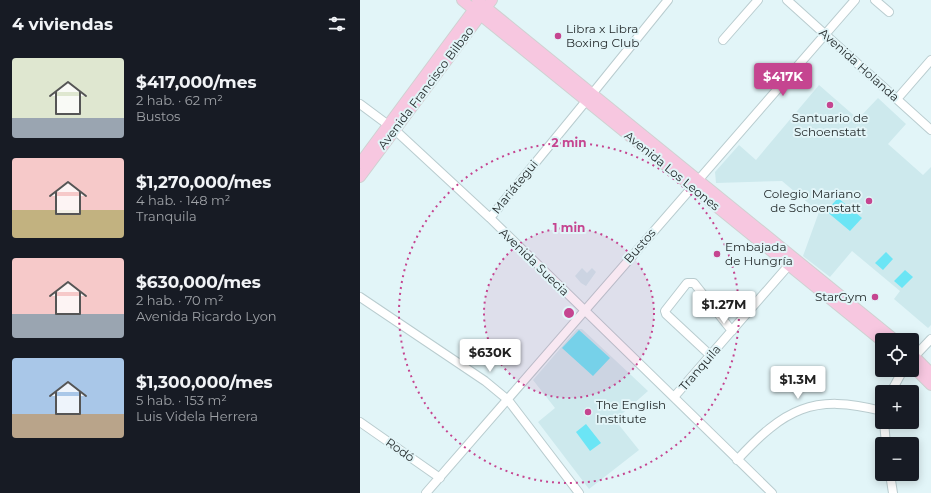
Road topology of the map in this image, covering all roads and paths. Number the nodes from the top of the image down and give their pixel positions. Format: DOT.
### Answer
graph roads {
  1 [pos="462,0"];
  2 [pos="668,0"];
  3 [pos="758,0"];
  4 [pos="787,0"];
  5 [pos="855,0"];
  6 [pos="875,0"];
  7 [pos="481,5"];
  8 [pos="888,12"];
  9 [pos="825,34"];
  10 [pos="723,40"];
  11 [pos="931,60"];
  12 [pos="589,97"];
  13 [pos="897,99"];
  14 [pos="360,104"];
  15 [pos="392,128"];
  16 [pos="931,130"];
  17 [pos="360,163"];
  18 [pos="360,177"];
  19 [pos="694,184"];
  20 [pos="490,218"];
  21 [pos="788,265"];
  22 [pos="360,297"];
  23 [pos="584,311"];
  24 [pos="732,331"];
  25 [pos="886,333"];
  26 [pos="875,335"];
  27 [pos="931,338"];
  28 [pos="919,352"];
  29 [pos="710,355"];
  30 [pos="919,364"];
  31 [pos="919,368"];
  32 [pos="931,373"];
  33 [pos="931,385"];
  34 [pos="674,397"];
  35 [pos="508,400"];
  36 [pos="875,410"];
  37 [pos="360,422"];
  38 [pos="737,460"];
  39 [pos="440,478"];
  40 [pos="891,481"];
  41 [pos="426,493"];
  42 [pos="579,493"];
  43 [pos="772,493"];
  44 [pos="893,493"];
  1 -- 7 [label="main road, Avenida Los Leones"];
  2 -- 12 [label="street, Mariátegui"];
  3 -- 10 [label="street"];
  4 -- 9 [label="street, Avenida Holanda"];
  5 -- 9 [label="street, Bustos"];
  6 -- 8 [label="street"];
  7 -- 12 [label="main road, Avenida Los Leones"];
  7 -- 15 [label="main road, Avenida Francisco Bilbao"];
  9 -- 13 [label="street, Avenida Holanda"];
  9 -- 19 [label="street, Bustos"];
  11 -- 13 [label="street"];
  12 -- 19 [label="main road, Avenida Los Leones"];
  12 -- 20 [label="street, Mariátegui"];
  13 -- 16 [label="street, Avenida Holanda"];
  14 -- 15 [label="street, Avenida Suecia"];
  15 -- 17 [label="main road, Avenida Francisco Bilbao"];
  15 -- 18 [label="main road, Avenida Francisco Bilbao"];
  15 -- 20 [label="street, Avenida Suecia"];
  19 -- 21 [label="main road, Avenida Los Leones"];
  19 -- 23 [label="street, Bustos"];
  19 -- 25 [label="main road, Avenida Los Leones"];
  20 -- 23 [label="street, Avenida Suecia"];
  21 -- 24 [label="street, Tranquila"];
  21 -- 26 [label="main road, Avenida Los Leones"];
  22 -- 35 [label="street"];
  23 -- 34 [label="street, Avenida Suecia"];
  23 -- 35 [label="street, Bustos"];
  24 -- 29 [label="street, Tranquila"];
  24 -- 29 [label="street"];
  27 -- 28 [label="street"];
  29 -- 34 [label="street, Tranquila"];
  30 -- 32 [label="main road"];
  31 -- 33 [label="main road"];
  34 -- 38 [label="street, Avenida Suecia"];
  35 -- 39 [label="street, Bustos"];
  35 -- 42 [label="street"];
  36 -- 38 [label="street"];
  37 -- 39 [label="street, Rodó"];
  38 -- 43 [label="street, Avenida Suecia"];
  39 -- 41 [label="street, Bustos"];
  40 -- 44 [label="street"];
}
